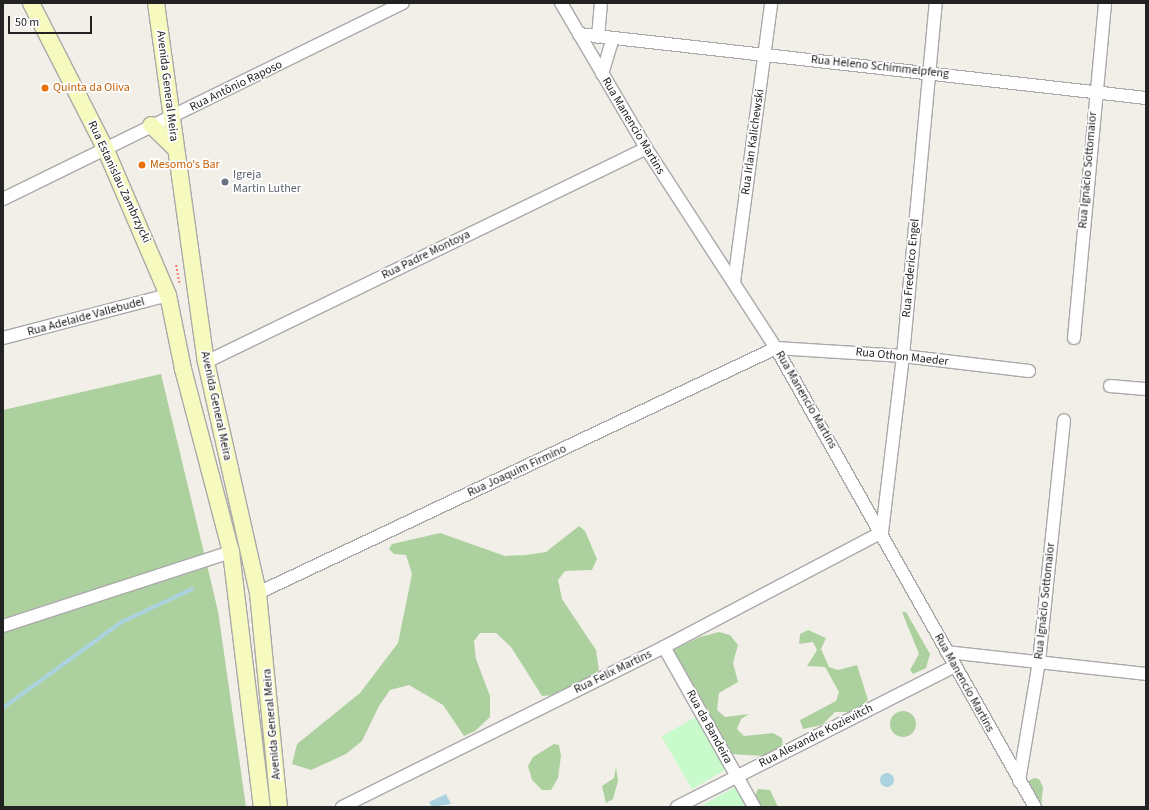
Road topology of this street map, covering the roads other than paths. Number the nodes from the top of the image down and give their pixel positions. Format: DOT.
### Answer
graph roads {
  1 [pos="31,3"];
  2 [pos="156,3"];
  3 [pos="403,3"];
  4 [pos="561,3"];
  5 [pos="601,3"];
  6 [pos="770,3"];
  7 [pos="936,3"];
  8 [pos="1105,3"];
  9 [pos="579,34"];
  10 [pos="598,37"];
  11 [pos="613,39"];
  12 [pos="765,56"];
  13 [pos="929,72"];
  14 [pos="602,74"];
  15 [pos="1094,92"];
  16 [pos="1146,98"];
  17 [pos="171,117"];
  18 [pos="151,125"];
  19 [pos="105,148"];
  20 [pos="175,148"];
  21 [pos="646,148"];
  22 [pos="3,199"];
  23 [pos="734,282"];
  24 [pos="168,295"];
  25 [pos="3,338"];
  26 [pos="1074,338"];
  27 [pos="776,348"];
  28 [pos="903,356"];
  29 [pos="206,362"];
  30 [pos="183,369"];
  31 [pos="1028,371"];
  32 [pos="1110,386"];
  33 [pos="1146,389"];
  34 [pos="1064,420"];
  35 [pos="882,532"];
  36 [pos="231,552"];
  37 [pos="258,593"];
  38 [pos="3,626"];
  39 [pos="664,647"];
  40 [pos="947,652"];
  41 [pos="1039,662"];
  42 [pos="955,666"];
  43 [pos="1146,674"];
  44 [pos="737,776"];
  45 [pos="1019,781"];
  46 [pos="262,807"];
  47 [pos="279,807"];
  48 [pos="342,807"];
  49 [pos="677,807"];
  50 [pos="754,807"];
  51 [pos="1035,807"];
  1 -- 19 [label="main road, Rua Estanislau Zambrzycki"];
  2 -- 17 [label="main road, Avenida General Meira"];
  3 -- 17 [label="street, Rua Antônio Raposo"];
  4 -- 9 [label="street, Rua Manencio Martins"];
  5 -- 10 [label="street"];
  6 -- 12 [label="street, Rua Irlan Kalichewski"];
  7 -- 13 [label="street, Rua Frederico Engel"];
  8 -- 15 [label="street, Rua Ignácio Sottomaior"];
  9 -- 10 [label="street, Rua Heleno Schimmelpfeng"];
  9 -- 14 [label="street, Rua Manencio Martins"];
  10 -- 11 [label="street, Rua Heleno Schimmelpfeng"];
  11 -- 12 [label="street, Rua Heleno Schimmelpfeng"];
  11 -- 14 [label="street"];
  12 -- 13 [label="street, Rua Heleno Schimmelpfeng"];
  12 -- 23 [label="street, Rua Irlan Kalichewski"];
  13 -- 15 [label="street, Rua Heleno Schimmelpfeng"];
  13 -- 28 [label="street, Rua Frederico Engel"];
  14 -- 21 [label="street, Rua Manencio Martins"];
  15 -- 16 [label="street, Rua Heleno Schimmelpfeng"];
  15 -- 26 [label="street, Rua Ignácio Sottomaior"];
  17 -- 18 [label="street, Rua Antônio Raposo"];
  17 -- 20 [label="main road, Avenida General Meira"];
  18 -- 19 [label="street, Rua Antônio Raposo"];
  18 -- 20 [label="main road"];
  19 -- 22 [label="street, Rua Antônio Raposo"];
  19 -- 24 [label="main road, Rua Estanislau Zambrzycki"];
  20 -- 29 [label="main road, Avenida General Meira"];
  21 -- 23 [label="street, Rua Manencio Martins"];
  21 -- 29 [label="street, Rua Padre Montoya"];
  23 -- 27 [label="street, Rua Manencio Martins"];
  24 -- 25 [label="street, Rua Adelaide Vallebudel"];
  24 -- 30 [label="main road, Rua Estanislau Zambrzycki"];
  27 -- 28 [label="street, Rua Othon Maeder"];
  27 -- 35 [label="street, Rua Manencio Martins"];
  27 -- 37 [label="street, Rua Joaquim Firmino"];
  28 -- 31 [label="street, Rua Othon Maeder"];
  28 -- 35 [label="street, Rua Frederico Engel"];
  29 -- 30 [label="main road"];
  29 -- 37 [label="main road, Avenida General Meira"];
  30 -- 36 [label="main road, Avenida General Meira"];
  32 -- 33 [label="street"];
  34 -- 41 [label="street, Rua Ignácio Sottomaior"];
  35 -- 39 [label="street, Rua Felix Martins"];
  35 -- 40 [label="street, Rua Manencio Martins"];
  36 -- 38 [label="street"];
  36 -- 46 [label="main road, Avenida General Meira"];
  37 -- 47 [label="main road, Avenida General Meira"];
  39 -- 44 [label="street, Rua da Bandeira"];
  39 -- 48 [label="street, Rua Felix Martins"];
  40 -- 41 [label="street"];
  40 -- 42 [label="street, Rua Manencio Martins"];
  41 -- 43 [label="street"];
  41 -- 45 [label="street, Rua Ignácio Sottomaior"];
  42 -- 44 [label="street, Rua Alexandre Kozievitch"];
  42 -- 45 [label="street, Rua Manencio Martins"];
  44 -- 49 [label="street, Rua Alexandre Kozievitch"];
  44 -- 50 [label="street, Rua da Bandeira"];
  45 -- 51 [label="street, Rua Manencio Martins"];
}
